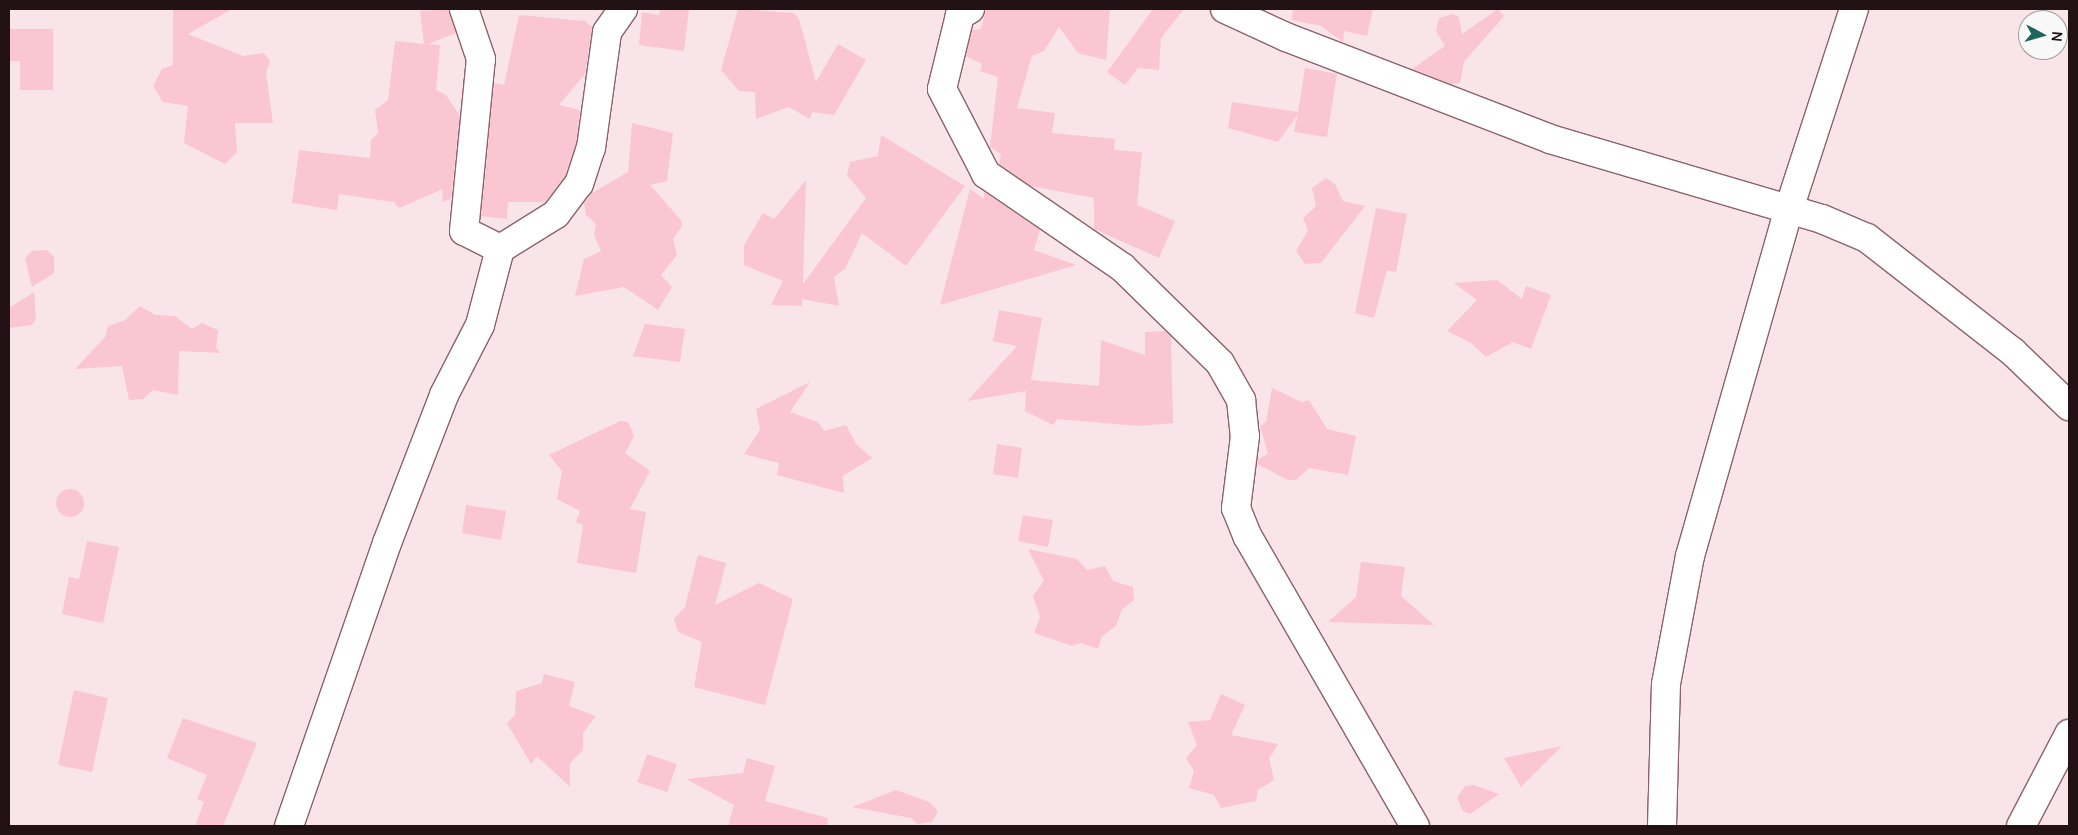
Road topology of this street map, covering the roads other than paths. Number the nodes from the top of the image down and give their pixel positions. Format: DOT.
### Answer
graph roads {
  1 [pos="464,9"];
  2 [pos="623,9"];
  3 [pos="970,9"];
  4 [pos="1225,9"];
  5 [pos="1854,9"];
  6 [pos="1789,209"];
  7 [pos="500,249"];
  8 [pos="2069,406"];
  9 [pos="2069,734"];
  10 [pos="289,826"];
  11 [pos="1415,826"];
  12 [pos="1662,826"];
  13 [pos="2021,826"];
  1 -- 7 [label="street"];
  2 -- 7 [label="street"];
  3 -- 11 [label="street"];
  4 -- 6 [label="street"];
  5 -- 6 [label="street"];
  6 -- 8 [label="street"];
  6 -- 12 [label="street"];
  7 -- 10 [label="street"];
  9 -- 13 [label="street"];
}
